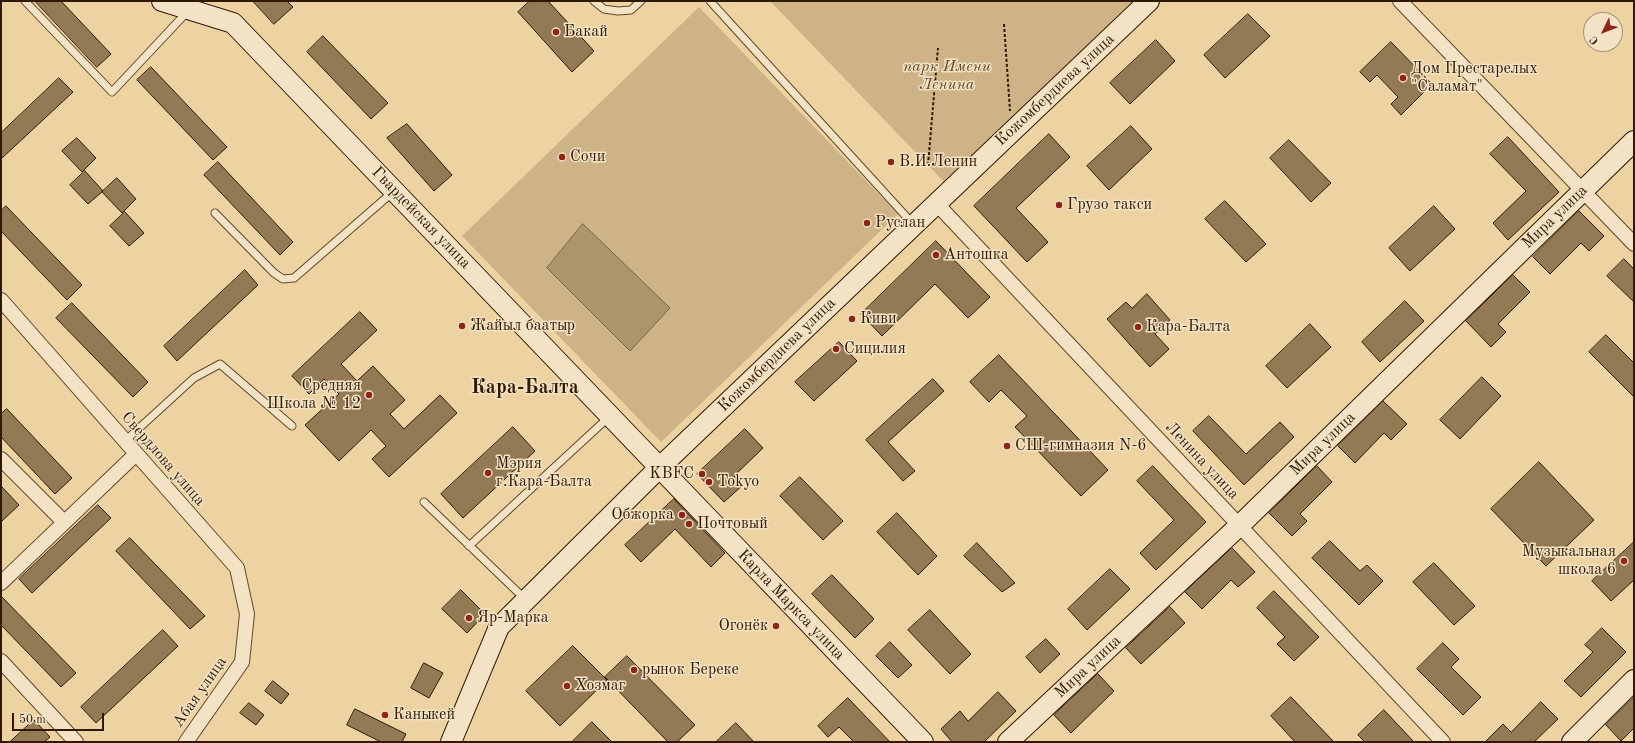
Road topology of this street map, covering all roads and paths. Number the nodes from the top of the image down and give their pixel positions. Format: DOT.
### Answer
graph roads {
  1 [pos="25,1"];
  2 [pos="162,1"];
  3 [pos="594,1"];
  4 [pos="641,1"];
  5 [pos="710,1"];
  6 [pos="1149,1"];
  7 [pos="1400,1"];
  8 [pos="189,9"];
  9 [pos="1004,24"];
  10 [pos="938,48"];
  11 [pos="1010,118"];
  12 [pos="1634,141"];
  13 [pos="928,165"];
  14 [pos="395,190"];
  15 [pos="1582,190"];
  16 [pos="936,203"];
  17 [pos="215,213"];
  18 [pos="914,224"];
  19 [pos="1634,244"];
  20 [pos="1,300"];
  21 [pos="610,416"];
  22 [pos="292,426"];
  23 [pos="125,441"];
  24 [pos="136,454"];
  25 [pos="1,459"];
  26 [pos="659,468"];
  27 [pos="424,502"];
  28 [pos="64,522"];
  29 [pos="1239,526"];
  30 [pos="469,546"];
  31 [pos="1,583"];
  32 [pos="526,600"];
  33 [pos="1,661"];
  34 [pos="242,662"];
  35 [pos="1634,680"];
  36 [pos="76,742"];
  37 [pos="186,742"];
  38 [pos="451,742"];
  39 [pos="923,742"];
  40 [pos="1008,742"];
  41 [pos="1444,742"];
  42 [pos="1572,742"];
  1 -- 8 [label="lane"];
  2 -- 8 [label="street, Гвардейская улица"];
  3 -- 4 [label="lane"];
  5 -- 18 [label="lane"];
  6 -- 16 [label="street, Кожомбердиева улица"];
  7 -- 15 [label="street"];
  8 -- 14 [label="street, Гвардейская улица"];
  9 -- 11 [label="path"];
  10 -- 13 [label="path"];
  12 -- 15 [label="street, Мира улица"];
  14 -- 17 [label="lane"];
  14 -- 21 [label="street, Гвардейская улица"];
  15 -- 19 [label="street"];
  15 -- 29 [label="street, Мира улица"];
  16 -- 18 [label="street, Кожомбердиева улица"];
  16 -- 29 [label="street, Ленина улица"];
  18 -- 26 [label="street, Кожомбердиева улица"];
  20 -- 23 [label="street, Свердлова улица"];
  21 -- 26 [label="street, Гвардейская улица"];
  21 -- 30 [label="lane"];
  22 -- 23 [label="lane"];
  23 -- 24 [label="street, Свердлова улица"];
  24 -- 28 [label="street"];
  24 -- 34 [label="street, Свердлова улица"];
  25 -- 28 [label="street"];
  26 -- 32 [label="street, Кожомбердиева улица"];
  26 -- 39 [label="street, Карла Маркса улица"];
  27 -- 30 [label="lane"];
  28 -- 31 [label="street"];
  29 -- 40 [label="street, Мира улица"];
  29 -- 41 [label="street, Ленина улица"];
  30 -- 32 [label="lane"];
  32 -- 38 [label="street, Кожомбердиева улица"];
  33 -- 36 [label="street"];
  34 -- 37 [label="street, Абая улица"];
  35 -- 42 [label="street"];
}
